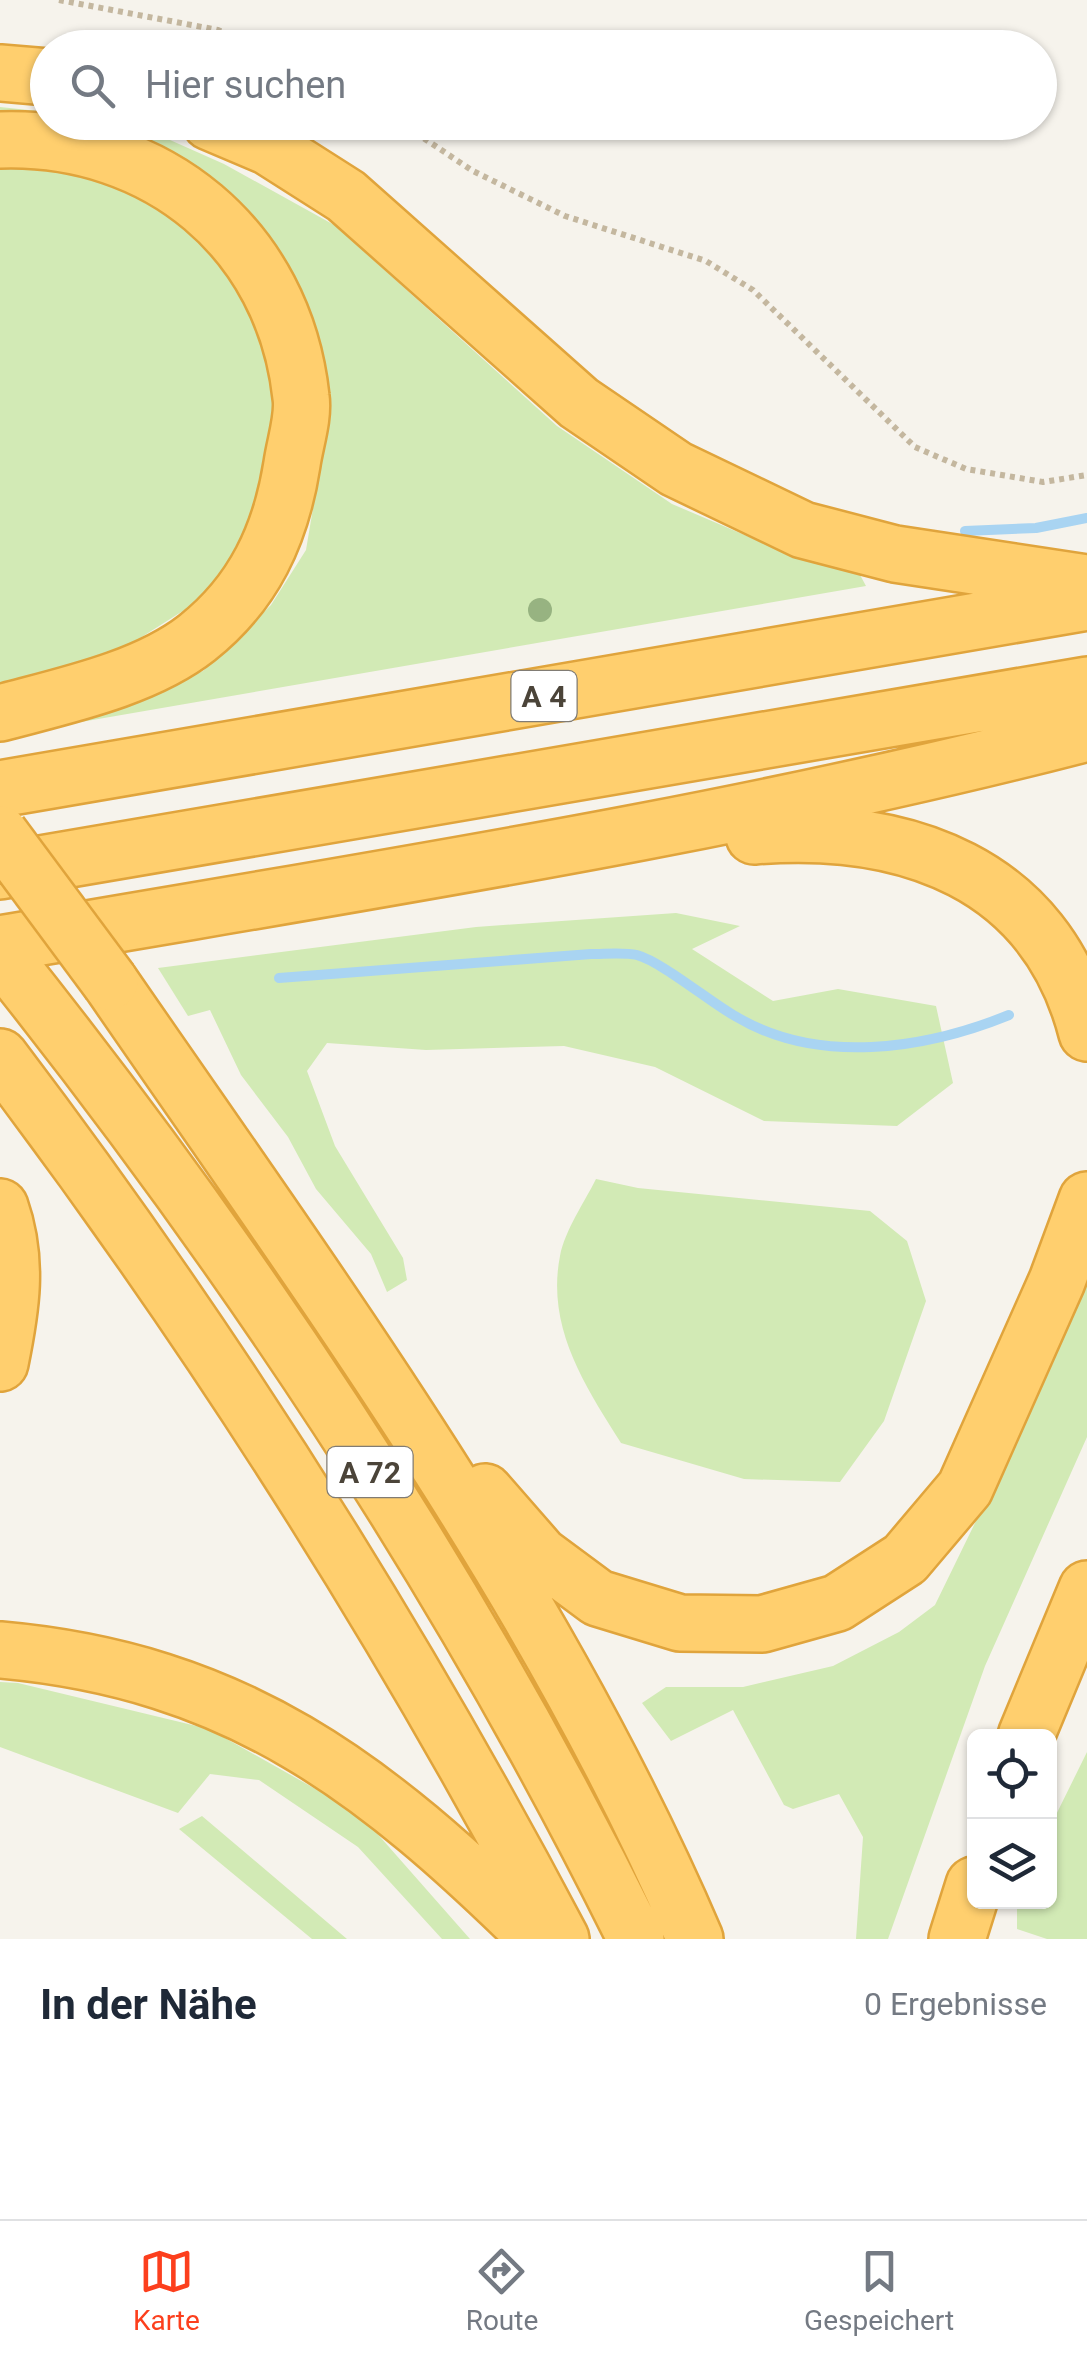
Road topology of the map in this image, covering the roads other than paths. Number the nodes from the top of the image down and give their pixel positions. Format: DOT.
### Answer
graph roads {
  1 [pos="0,73"];
  2 [pos="30,76"];
  3 [pos="0,140"];
  4 [pos="252,140"];
  5 [pos="1087,583"];
  6 [pos="1087,602"];
  7 [pos="1087,685"];
  8 [pos="0,713"];
  9 [pos="1087,733"];
  10 [pos="0,789"];
  11 [pos="0,834"];
  12 [pos="617,838"];
  13 [pos="0,871"];
  14 [pos="0,944"];
  15 [pos="0,953"];
  16 [pos="1087,1033"];
  17 [pos="0,1056"];
  18 [pos="1087,1200"];
  19 [pos="0,1208"];
  20 [pos="0,1362"];
  21 [pos="417,1428"];
  22 [pos="1087,1589"];
  23 [pos="0,1650"];
  24 [pos="1029,1729"];
  25 [pos="967,1907"];
  26 [pos="538,1939"];
  27 [pos="561,1939"];
  28 [pos="636,1939"];
  29 [pos="696,1939"];
  30 [pos="957,1939"];
  1 -- 2 [label="highway"];
  3 -- 8 [label="highway"];
  4 -- 5 [label="highway"];
  6 -- 10 [label="highway, A 4"];
  7 -- 13 [label="highway"];
  9 -- 12 [label="highway"];
  11 -- 21 [label="highway, bridge"];
  12 -- 14 [label="highway"];
  12 -- 16 [label="highway"];
  15 -- 28 [label="highway, A 72"];
  17 -- 27 [label="highway, A 72"];
  18 -- 21 [label="highway"];
  19 -- 20 [label="highway"];
  21 -- 29 [label="highway"];
  22 -- 24 [label="highway"];
  23 -- 26 [label="highway"];
  25 -- 30 [label="highway"];
}
